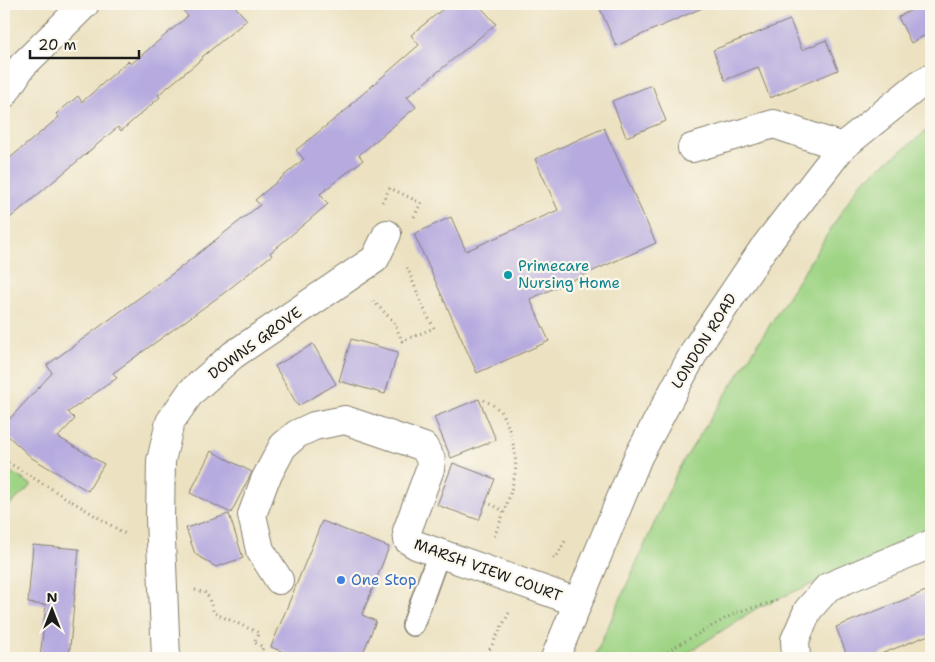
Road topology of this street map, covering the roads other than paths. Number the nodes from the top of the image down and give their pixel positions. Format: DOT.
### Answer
graph roads {
  1 [pos="85,4"];
  2 [pos="931,78"];
  3 [pos="4,94"];
  4 [pos="842,146"];
  5 [pos="692,148"];
  6 [pos="387,234"];
  7 [pos="931,544"];
  8 [pos="439,554"];
  9 [pos="279,580"];
  10 [pos="577,602"];
  11 [pos="413,625"];
  12 [pos="166,658"];
  13 [pos="555,658"];
  14 [pos="796,658"];
  1 -- 3 [label="street"];
  2 -- 4 [label="street, LONDON ROAD"];
  4 -- 5 [label="street"];
  4 -- 10 [label="street, LONDON ROAD"];
  6 -- 12 [label="street, DOWNS GROVE"];
  7 -- 14 [label="street"];
  8 -- 9 [label="street, MARSH VIEW COURT"];
  8 -- 10 [label="street, MARSH VIEW COURT"];
  8 -- 11 [label="lane"];
  10 -- 13 [label="street, LONDON ROAD"];
}
